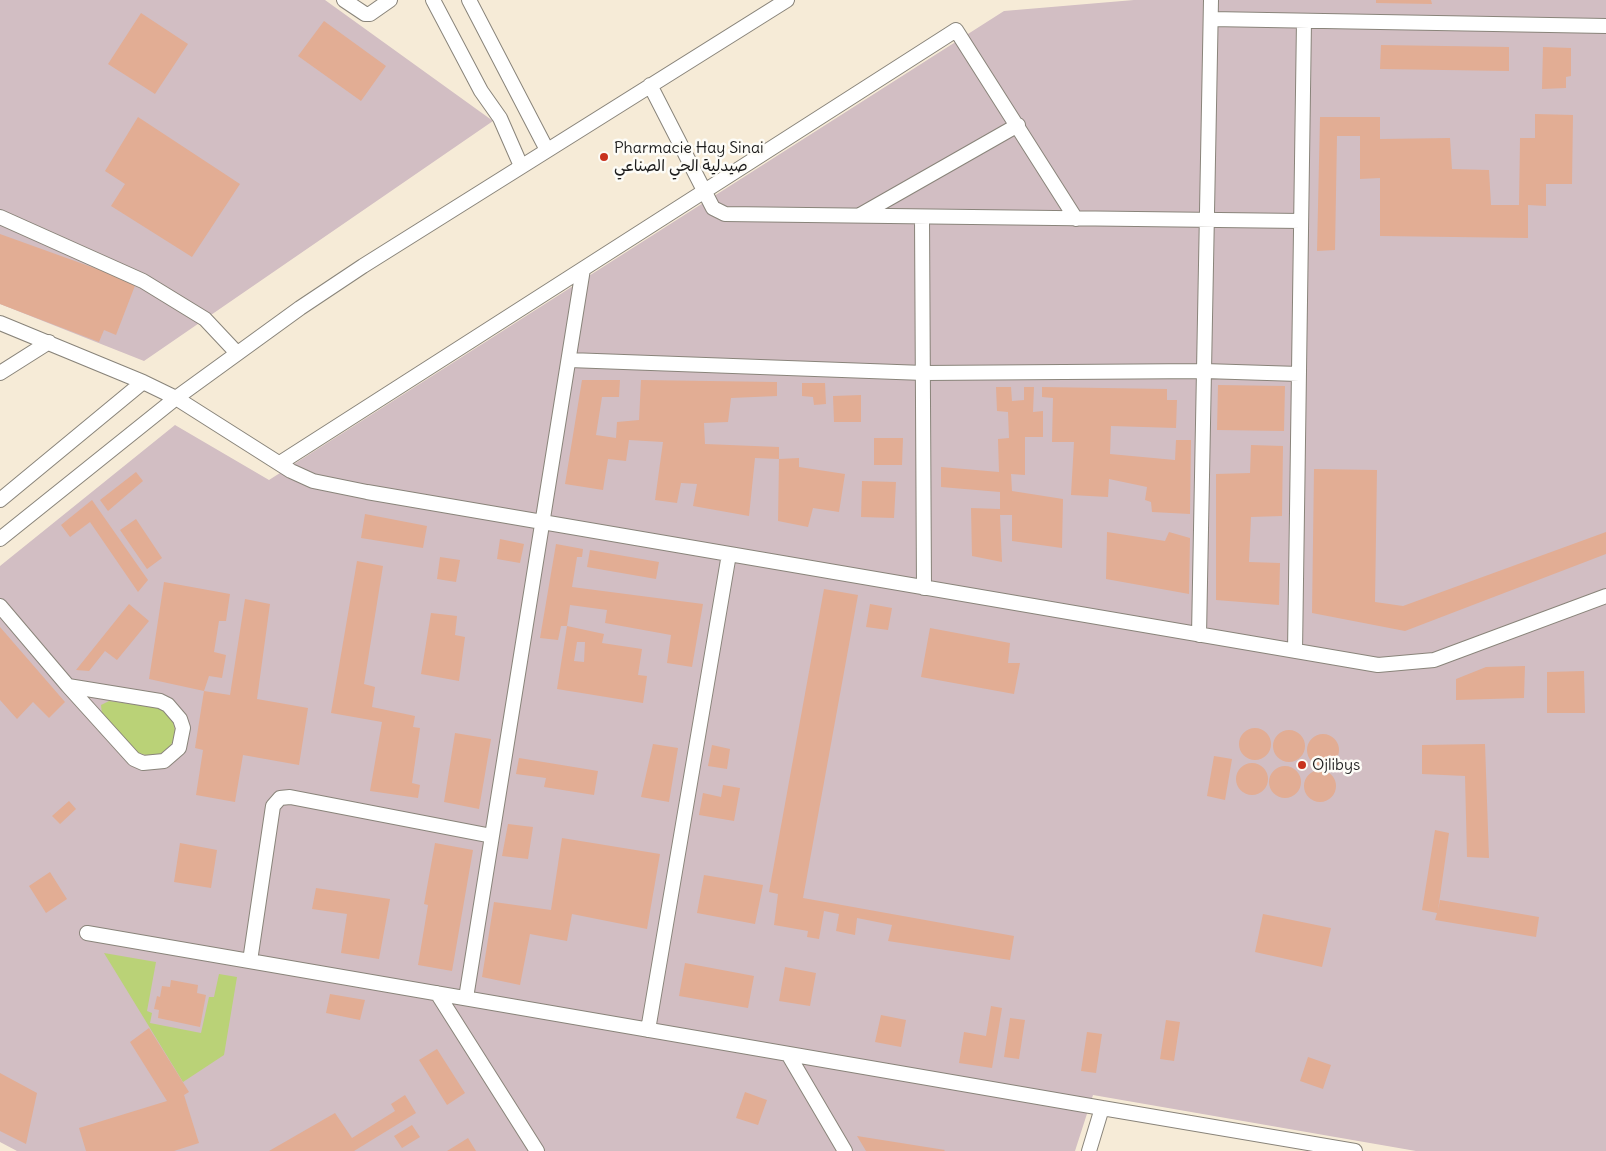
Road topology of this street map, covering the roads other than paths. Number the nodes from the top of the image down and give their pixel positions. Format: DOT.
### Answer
graph roads {
  1 [pos="344,0"];
  2 [pos="390,0"];
  3 [pos="433,0"];
  4 [pos="469,0"];
  5 [pos="787,0"];
  6 [pos="1211,0"];
  7 [pos="1211,19"];
  8 [pos="1304,21"];
  9 [pos="1606,26"];
  10 [pos="650,85"];
  11 [pos="1018,126"];
  12 [pos="547,150"];
  13 [pos="521,166"];
  14 [pos="704,191"];
  15 [pos="859,216"];
  16 [pos="922,216"];
  17 [pos="0,217"];
  18 [pos="1076,218"];
  19 [pos="1207,220"];
  20 [pos="1301,221"];
  21 [pos="583,269"];
  22 [pos="0,323"];
  23 [pos="49,342"];
  24 [pos="236,352"];
  25 [pos="569,360"];
  26 [pos="1204,371"];
  27 [pos="0,373"];
  28 [pos="924,373"];
  29 [pos="1299,374"];
  30 [pos="143,382"];
  31 [pos="176,398"];
  32 [pos="280,463"];
  33 [pos="0,500"];
  34 [pos="543,522"];
  35 [pos="0,539"];
  36 [pos="729,554"];
  37 [pos="924,588"];
  38 [pos="1606,596"];
  39 [pos="0,606"];
  40 [pos="1199,635"];
  41 [pos="1295,651"];
  42 [pos="68,686"];
  43 [pos="492,836"];
  44 [pos="88,933"];
  45 [pos="250,961"];
  46 [pos="437,993"];
  47 [pos="466,998"];
  48 [pos="648,1030"];
  49 [pos="788,1054"];
  50 [pos="1102,1108"];
  51 [pos="537,1151"];
  52 [pos="845,1151"];
  53 [pos="1089,1151"];
  54 [pos="1355,1151"];
  1 -- 2 [label="street"];
  3 -- 13 [label="street"];
  4 -- 12 [label="street"];
  5 -- 10 [label="street"];
  6 -- 7 [label="street"];
  7 -- 8 [label="street"];
  7 -- 19 [label="street"];
  8 -- 9 [label="street"];
  8 -- 20 [label="street"];
  10 -- 12 [label="street"];
  10 -- 14 [label="street"];
  11 -- 14 [label="street"];
  11 -- 15 [label="street"];
  11 -- 18 [label="street"];
  12 -- 13 [label="street"];
  13 -- 24 [label="street"];
  14 -- 15 [label="street"];
  14 -- 21 [label="street"];
  15 -- 16 [label="street"];
  16 -- 18 [label="street"];
  16 -- 28 [label="street"];
  17 -- 24 [label="street"];
  18 -- 19 [label="street"];
  19 -- 20 [label="street"];
  19 -- 26 [label="street"];
  20 -- 29 [label="street"];
  21 -- 25 [label="street"];
  21 -- 32 [label="street"];
  22 -- 23 [label="street"];
  23 -- 27 [label="street"];
  23 -- 30 [label="street"];
  24 -- 31 [label="street"];
  25 -- 28 [label="street"];
  25 -- 34 [label="street"];
  26 -- 28 [label="street"];
  26 -- 29 [label="street"];
  26 -- 40 [label="street"];
  28 -- 37 [label="street"];
  29 -- 41 [label="street"];
  30 -- 31 [label="street"];
  30 -- 33 [label="street"];
  31 -- 32 [label="street"];
  31 -- 35 [label="street"];
  32 -- 34 [label="street"];
  34 -- 36 [label="street"];
  34 -- 43 [label="street"];
  36 -- 37 [label="street"];
  36 -- 48 [label="street"];
  37 -- 40 [label="street"];
  38 -- 41 [label="street"];
  39 -- 42 [label="street"];
  40 -- 41 [label="street"];
  42 -- 42 [label="street"];
  43 -- 45 [label="street"];
  43 -- 47 [label="street"];
  44 -- 45 [label="street"];
  45 -- 46 [label="street"];
  46 -- 47 [label="street"];
  46 -- 51 [label="street"];
  47 -- 48 [label="street"];
  48 -- 49 [label="street"];
  49 -- 50 [label="street"];
  49 -- 52 [label="street"];
  50 -- 53 [label="street"];
  50 -- 54 [label="street"];
}
